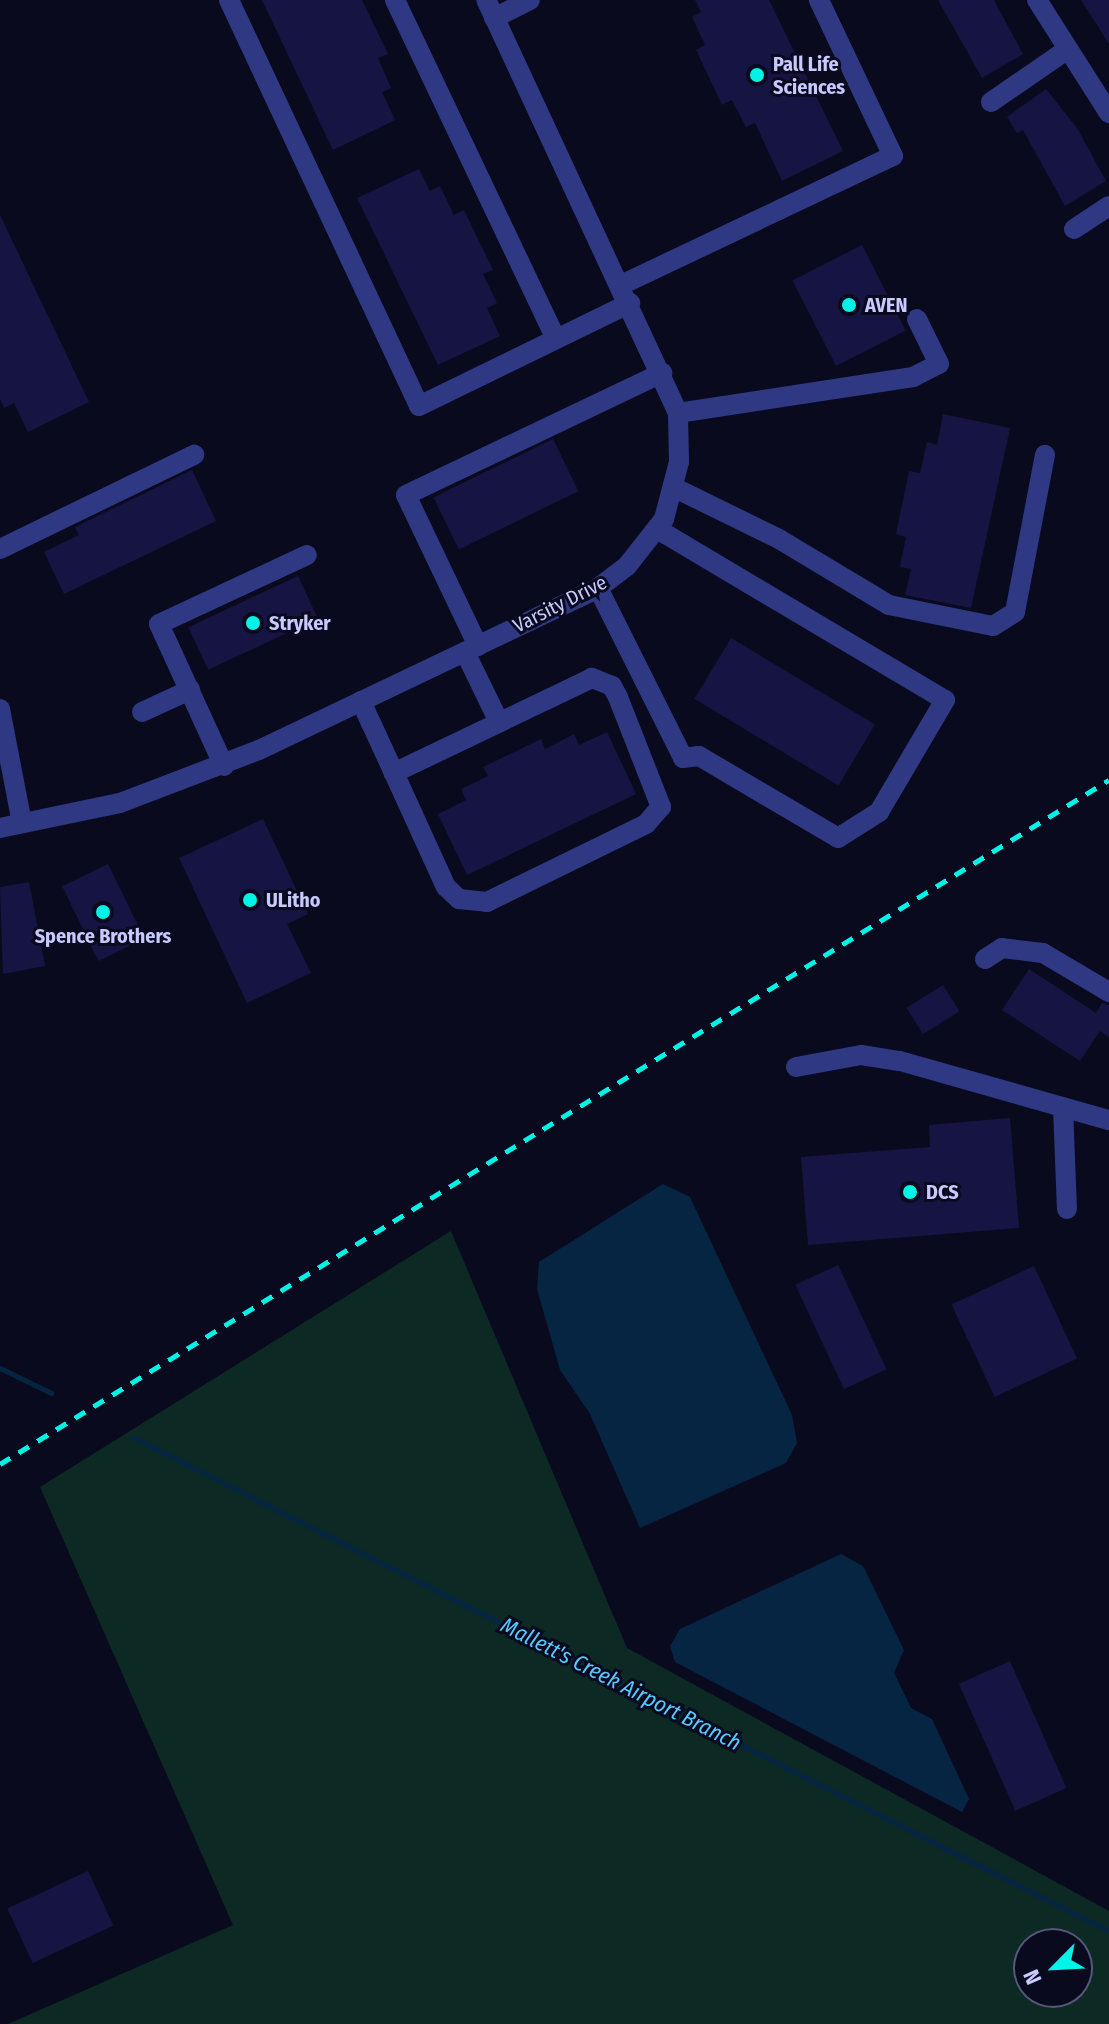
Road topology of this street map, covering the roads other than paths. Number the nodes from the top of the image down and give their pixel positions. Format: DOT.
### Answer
graph roads {
  1 [pos="229,0"];
  2 [pos="395,0"];
  3 [pos="530,0"];
  4 [pos="819,0"];
  5 [pos="1037,0"];
  6 [pos="490,9"];
  7 [pos="1068,49"];
  8 [pos="991,102"];
  9 [pos="1107,107"];
  10 [pos="1109,206"];
  11 [pos="1074,229"];
  12 [pos="626,294"];
  13 [pos="917,319"];
  14 [pos="556,339"];
  15 [pos="662,373"];
  16 [pos="678,413"];
  17 [pos="194,455"];
  18 [pos="1045,455"];
  19 [pos="675,488"];
  20 [pos="657,529"];
  21 [pos="0,549"];
  22 [pos="307,555"];
  23 [pos="598,588"];
  24 [pos="471,649"];
  25 [pos="190,690"];
  26 [pos="361,701"];
  27 [pos="0,709"];
  28 [pos="142,712"];
  29 [pos="499,722"];
  30 [pos="224,766"];
  31 [pos="394,773"];
  32 [pos="22,823"];
  33 [pos="0,828"];
  34 [pos="985,959"];
  35 [pos="1109,992"];
  36 [pos="796,1067"];
  37 [pos="1063,1107"];
  38 [pos="1109,1120"];
  39 [pos="1067,1209"];
  1 -- 14 [label="street"];
  2 -- 14 [label="street"];
  3 -- 6 [label="street"];
  4 -- 12 [label="street"];
  5 -- 7 [label="street"];
  6 -- 12 [label="street, Varsity Drive"];
  7 -- 8 [label="street"];
  7 -- 9 [label="street"];
  10 -- 11 [label="street"];
  12 -- 14 [label="street"];
  12 -- 15 [label="street, Varsity Drive"];
  13 -- 16 [label="street"];
  15 -- 16 [label="street, Varsity Drive"];
  15 -- 24 [label="street"];
  16 -- 19 [label="street, Varsity Drive"];
  17 -- 21 [label="street"];
  18 -- 19 [label="street"];
  19 -- 20 [label="street, Varsity Drive"];
  20 -- 23 [label="street, Varsity Drive"];
  20 -- 23 [label="street"];
  22 -- 25 [label="street"];
  23 -- 24 [label="street, Varsity Drive"];
  24 -- 26 [label="street, Varsity Drive"];
  24 -- 29 [label="street"];
  25 -- 28 [label="street"];
  25 -- 30 [label="street"];
  26 -- 30 [label="street, Varsity Drive"];
  26 -- 31 [label="street"];
  27 -- 32 [label="street"];
  29 -- 31 [label="street"];
  29 -- 31 [label="street"];
  30 -- 32 [label="street, Varsity Drive"];
  32 -- 33 [label="street, Varsity Drive"];
  34 -- 35 [label="street"];
  36 -- 37 [label="street"];
  37 -- 38 [label="street"];
  37 -- 39 [label="street"];
}
